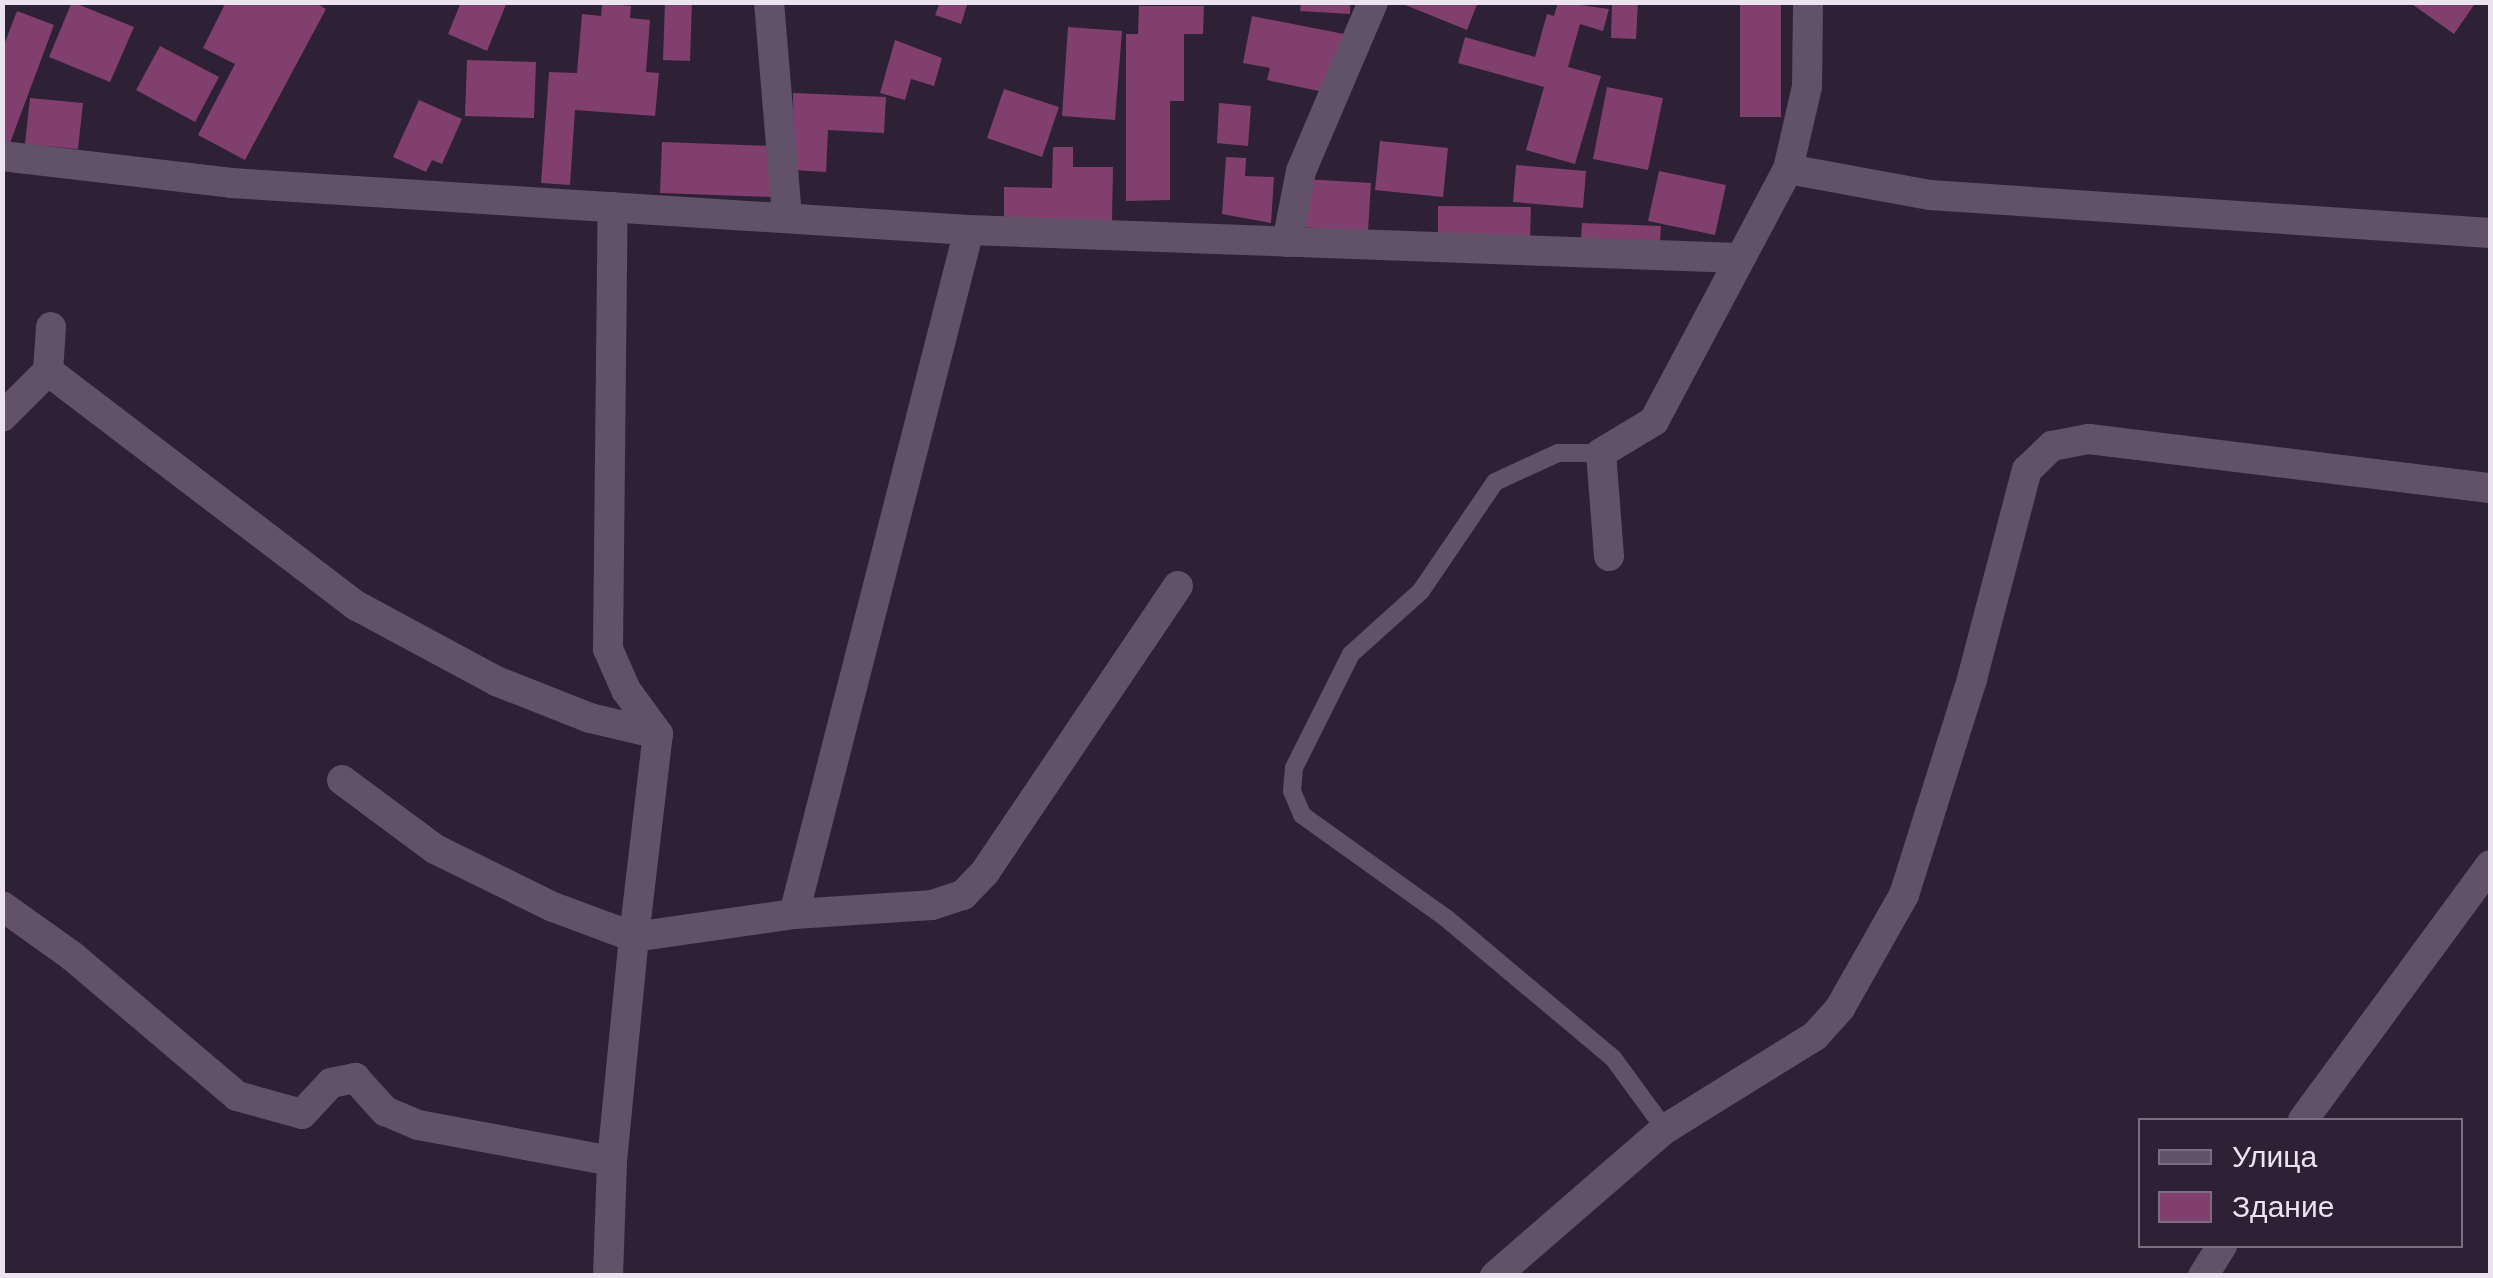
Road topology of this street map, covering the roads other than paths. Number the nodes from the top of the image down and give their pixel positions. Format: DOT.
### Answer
graph roads {
  1 [pos="769,2"];
  2 [pos="1374,2"];
  3 [pos="1808,2"];
  4 [pos="2,156"];
  5 [pos="1788,169"];
  6 [pos="613,208"];
  7 [pos="787,216"];
  8 [pos="969,230"];
  9 [pos="2490,234"];
  10 [pos="1287,242"];
  11 [pos="1738,258"];
  12 [pos="51,327"];
  13 [pos="48,370"];
  14 [pos="2,418"];
  15 [pos="1602,453"];
  16 [pos="2490,488"];
  17 [pos="1609,556"];
  18 [pos="1178,586"];
  19 [pos="658,734"];
  20 [pos="342,780"];
  21 [pos="2490,864"];
  22 [pos="2,906"];
  23 [pos="794,914"];
  24 [pos="634,937"];
  25 [pos="2305,1118"];
  26 [pos="1665,1129"];
  27 [pos="612,1161"];
  28 [pos="2221,1248"];
  29 [pos="608,1276"];
  30 [pos="1495,1276"];
  31 [pos="2203,1276"];
  1 -- 7 [label="street"];
  2 -- 10 [label="street"];
  3 -- 5 [label="street"];
  4 -- 6 [label="street"];
  5 -- 9 [label="street"];
  5 -- 11 [label="street"];
  6 -- 7 [label="street"];
  6 -- 19 [label="street"];
  7 -- 8 [label="street"];
  8 -- 10 [label="street"];
  8 -- 23 [label="street"];
  10 -- 11 [label="street"];
  11 -- 15 [label="street"];
  12 -- 13 [label="street"];
  13 -- 14 [label="street"];
  13 -- 19 [label="street"];
  15 -- 17 [label="street"];
  15 -- 26 [label="lane"];
  16 -- 26 [label="street"];
  18 -- 23 [label="street"];
  19 -- 24 [label="street"];
  20 -- 24 [label="street"];
  21 -- 25 [label="street"];
  22 -- 27 [label="street"];
  23 -- 24 [label="street"];
  24 -- 27 [label="street"];
  26 -- 30 [label="street"];
  27 -- 29 [label="street"];
  28 -- 31 [label="street"];
}
